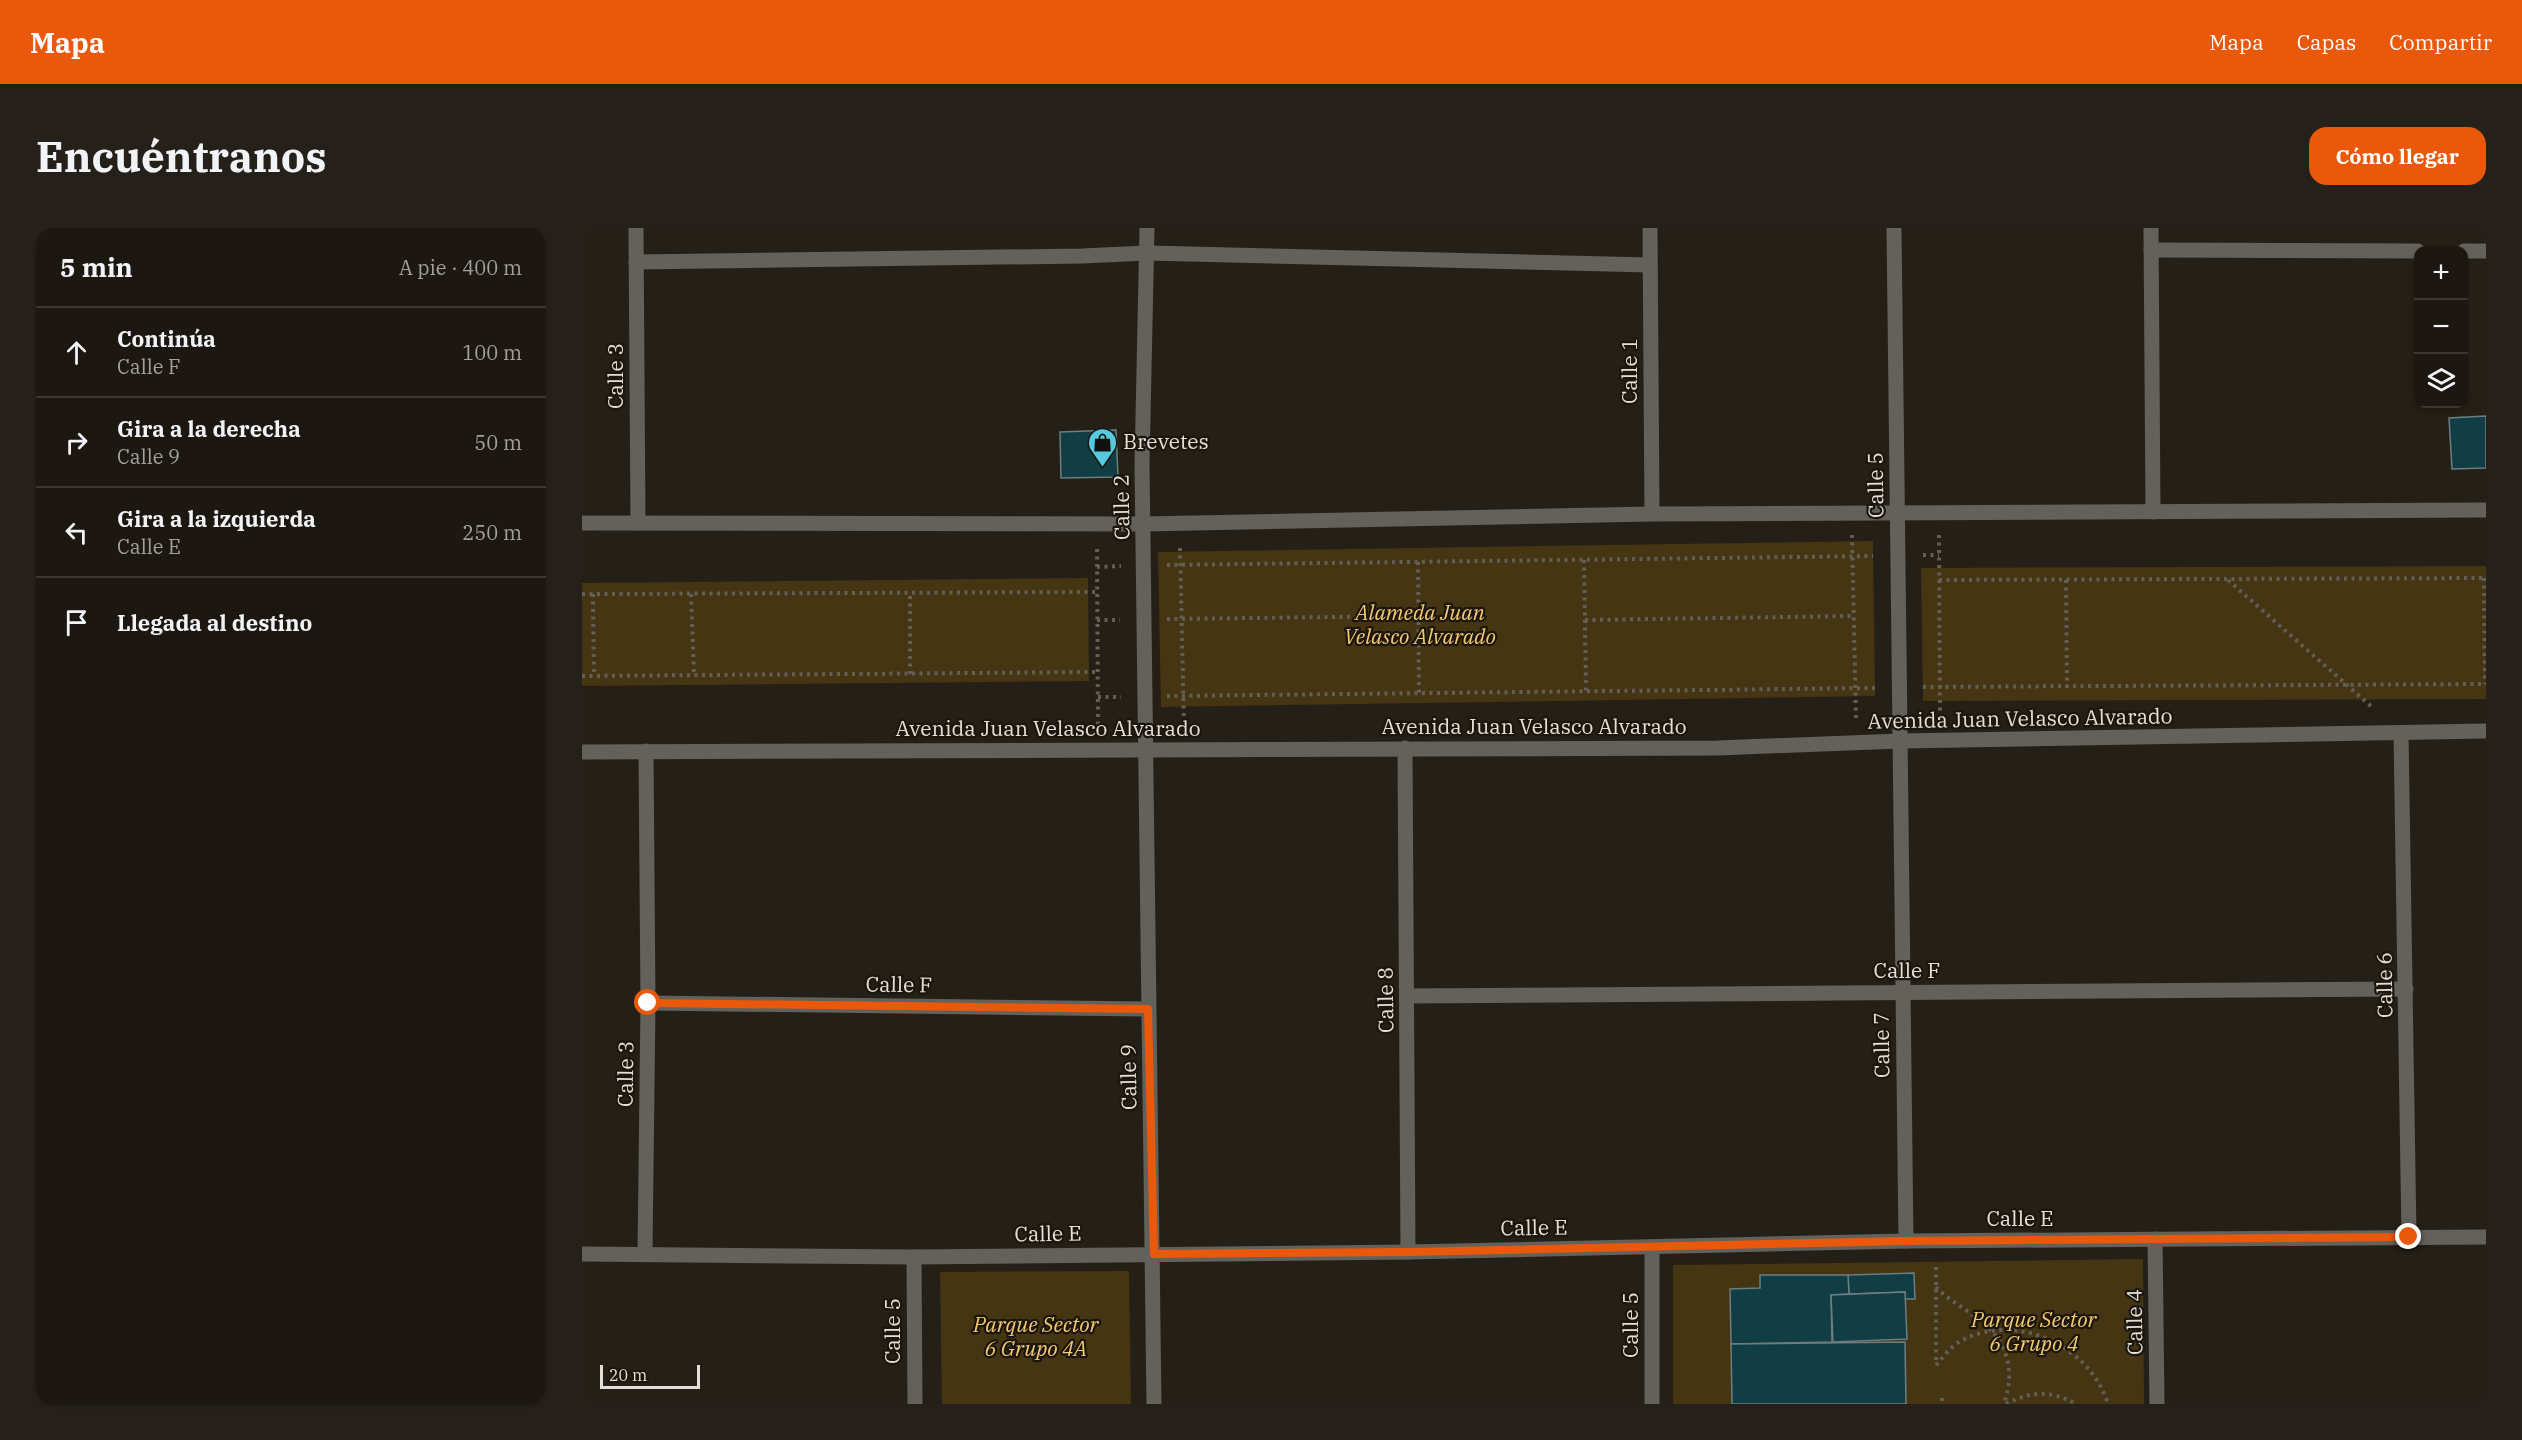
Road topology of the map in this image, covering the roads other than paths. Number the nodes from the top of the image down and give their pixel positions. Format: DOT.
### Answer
graph roads {
  1 [pos="636,228"];
  2 [pos="1147,228"];
  3 [pos="1650,228"];
  4 [pos="1894,228"];
  5 [pos="2151,228"];
  6 [pos="2151,250"];
  7 [pos="2414,251"];
  8 [pos="2468,251"];
  9 [pos="2486,251"];
  10 [pos="1147,253"];
  11 [pos="636,262"];
  12 [pos="1650,265"];
  13 [pos="2486,510"];
  14 [pos="2153,512"];
  15 [pos="1897,513"];
  16 [pos="1652,514"];
  17 [pos="582,523"];
  18 [pos="638,523"];
  19 [pos="1143,524"];
  20 [pos="2486,731"];
  21 [pos="2401,733"];
  22 [pos="1900,741"];
  23 [pos="1405,748"];
  24 [pos="1145,750"];
  25 [pos="646,751"];
  26 [pos="582,752"];
  27 [pos="2406,989"];
  28 [pos="1902,992"];
  29 [pos="1407,996"];
  30 [pos="648,1003"];
  31 [pos="1148,1009"];
  32 [pos="2409,1237"];
  33 [pos="2486,1237"];
  34 [pos="2155,1239"];
  35 [pos="1906,1241"];
  36 [pos="1652,1247"];
  37 [pos="1408,1252"];
  38 [pos="645,1253"];
  39 [pos="582,1254"];
  40 [pos="1154,1254"];
  41 [pos="914,1257"];
  42 [pos="915,1404"];
  43 [pos="1154,1404"];
  44 [pos="1652,1404"];
  45 [pos="2157,1404"];
  1 -- 11 [label="street, Calle 3"];
  2 -- 10 [label="street, Calle 2"];
  3 -- 12 [label="street, Calle 1"];
  4 -- 15 [label="street, Calle 5"];
  5 -- 6 [label="street"];
  6 -- 7 [label="street"];
  6 -- 14 [label="street"];
  8 -- 9 [label="street"];
  10 -- 11 [label="street"];
  10 -- 12 [label="street"];
  10 -- 19 [label="street, Calle 2"];
  11 -- 18 [label="street, Calle 3"];
  12 -- 16 [label="street, Calle 1"];
  13 -- 14 [label="street"];
  14 -- 15 [label="street"];
  15 -- 16 [label="street"];
  15 -- 22 [label="street, Calle 5"];
  16 -- 19 [label="street"];
  17 -- 18 [label="street"];
  18 -- 19 [label="street"];
  19 -- 24 [label="street, Calle 2"];
  20 -- 21 [label="street, Avenida Juan Velasco Alvarado"];
  21 -- 22 [label="street, Avenida Juan Velasco Alvarado"];
  21 -- 27 [label="street, Calle 6"];
  22 -- 23 [label="street, Avenida Juan Velasco Alvarado"];
  22 -- 28 [label="street, Calle 7"];
  23 -- 24 [label="street, Avenida Juan Velasco Alvarado"];
  23 -- 29 [label="street, Calle 8"];
  24 -- 25 [label="street, Avenida Juan Velasco Alvarado"];
  24 -- 31 [label="street, Calle 9"];
  25 -- 26 [label="street, Avenida Juan Velasco Alvarado"];
  25 -- 30 [label="street, Calle 3"];
  27 -- 28 [label="street, Calle F"];
  27 -- 32 [label="street, Calle 6"];
  28 -- 29 [label="street, Calle F"];
  28 -- 35 [label="street, Calle 7"];
  29 -- 37 [label="street, Calle 8"];
  30 -- 31 [label="street, Calle F"];
  30 -- 38 [label="street, Calle 3"];
  31 -- 40 [label="street, Calle 9"];
  32 -- 33 [label="street, Calle E"];
  32 -- 34 [label="street, Calle E"];
  34 -- 35 [label="street, Calle E"];
  34 -- 45 [label="street, Calle 4"];
  35 -- 36 [label="street, Calle E"];
  36 -- 37 [label="street, Calle E"];
  36 -- 44 [label="street, Calle 5"];
  37 -- 40 [label="street, Calle E"];
  38 -- 39 [label="street, Calle E"];
  38 -- 41 [label="street, Calle E"];
  40 -- 41 [label="street, Calle E"];
  40 -- 43 [label="street, Calle 9"];
  41 -- 42 [label="street, Calle 5"];
}
